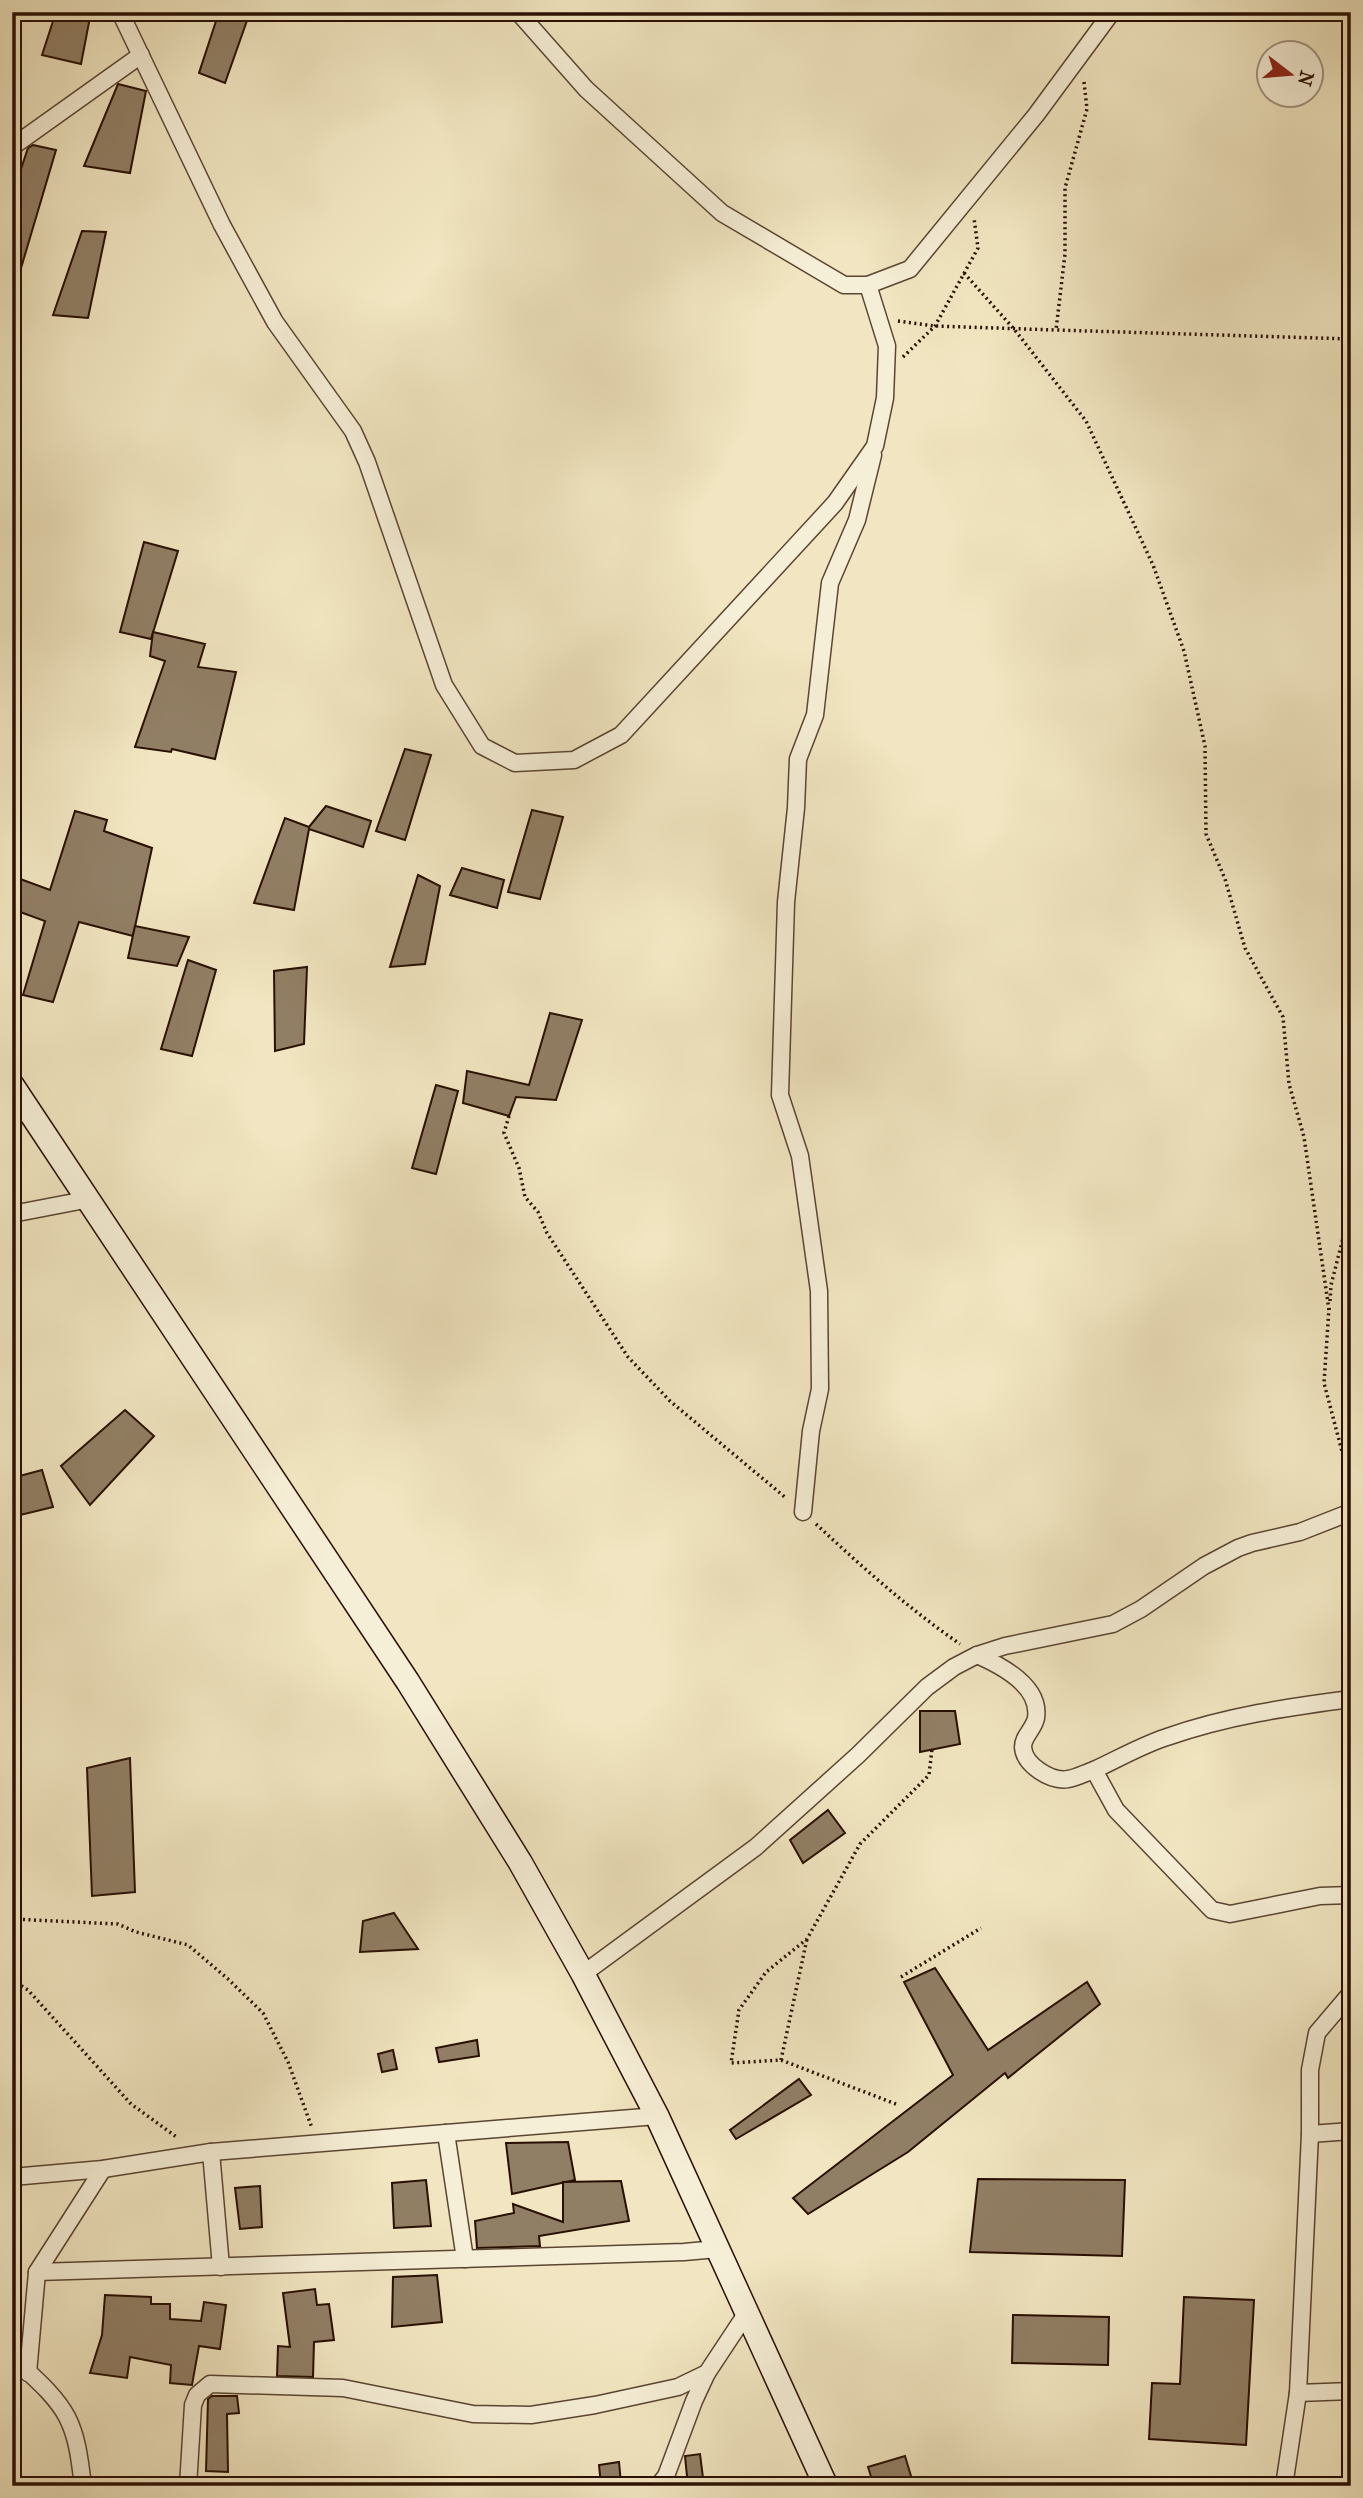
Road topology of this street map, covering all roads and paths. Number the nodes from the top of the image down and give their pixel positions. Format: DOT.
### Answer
graph roads {
  1 [pos="120,12"];
  2 [pos="517,12"];
  3 [pos="1112,12"];
  4 [pos="141,55"];
  5 [pos="1080,55"];
  6 [pos="12,147"];
  7 [pos="970,195"];
  8 [pos="964,273"];
  9 [pos="868,285"];
  10 [pos="878,319"];
  11 [pos="935,326"];
  12 [pos="1014,329"];
  13 [pos="1056,330"];
  14 [pos="1351,339"];
  15 [pos="886,374"];
  16 [pos="875,446"];
  17 [pos="12,1085"];
  18 [pos="509,1116"];
  19 [pos="90,1199"];
  20 [pos="1351,1207"];
  21 [pos="12,1214"];
  22 [pos="1329,1310"];
  23 [pos="1350,1480"];
  24 [pos="803,1512"];
  25 [pos="1351,1512"];
  26 [pos="976,1655"];
  27 [pos="1351,1699"];
  28 [pos="932,1749"];
  29 [pos="1094,1770"];
  30 [pos="1351,1895"];
  31 [pos="12,1919"];
  32 [pos="981,1928"];
  33 [pos="807,1938"];
  34 [pos="583,1973"];
  35 [pos="901,1977"];
  36 [pos="12,1980"];
  37 [pos="1351,1993"];
  38 [pos="782,2060"];
  39 [pos="896,2105"];
  40 [pos="657,2116"];
  41 [pos="1351,2131"];
  42 [pos="446,2133"];
  43 [pos="1310,2134"];
  44 [pos="178,2138"];
  45 [pos="318,2144"];
  46 [pos="211,2152"];
  47 [pos="103,2169"];
  48 [pos="12,2177"];
  49 [pos="717,2249"];
  50 [pos="465,2259"];
  51 [pos="221,2267"];
  52 [pos="37,2272"];
  53 [pos="746,2314"];
  54 [pos="12,2357"];
  55 [pos="28,2372"];
  56 [pos="707,2372"];
  57 [pos="1351,2391"];
  58 [pos="1298,2393"];
  59 [pos="83,2486"];
  60 [pos="188,2486"];
  61 [pos="658,2486"];
  62 [pos="826,2486"];
  63 [pos="1284,2486"];
  1 -- 4 [label="street"];
  2 -- 9 [label="street"];
  3 -- 5 [label="street"];
  4 -- 6 [label="street"];
  4 -- 16 [label="street"];
  5 -- 7 [label="street"];
  5 -- 13 [label="path"];
  7 -- 8 [label="path"];
  7 -- 9 [label="street"];
  8 -- 11 [label="path"];
  8 -- 12 [label="path"];
  9 -- 10 [label="street"];
  10 -- 11 [label="path"];
  10 -- 15 [label="street"];
  11 -- 12 [label="path"];
  11 -- 15 [label="path"];
  12 -- 13 [label="path"];
  12 -- 22 [label="path"];
  13 -- 14 [label="path"];
  15 -- 16 [label="street"];
  16 -- 24 [label="street"];
  17 -- 19 [label="main road"];
  18 -- 24 [label="path"];
  19 -- 21 [label="street"];
  19 -- 34 [label="main road"];
  20 -- 22 [label="path"];
  22 -- 23 [label="path"];
  24 -- 26 [label="path"];
  25 -- 26 [label="street"];
  26 -- 29 [label="street"];
  26 -- 34 [label="street"];
  27 -- 29 [label="street"];
  28 -- 33 [label="path"];
  29 -- 30 [label="street"];
  31 -- 45 [label="path"];
  32 -- 35 [label="path"];
  33 -- 38 [label="path"];
  33 -- 38 [label="path"];
  34 -- 40 [label="main road"];
  36 -- 44 [label="path"];
  37 -- 43 [label="street"];
  38 -- 39 [label="path"];
  40 -- 42 [label="street"];
  40 -- 49 [label="main road"];
  41 -- 43 [label="street"];
  42 -- 45 [label="street"];
  42 -- 50 [label="street"];
  43 -- 58 [label="street"];
  45 -- 46 [label="street"];
  46 -- 47 [label="street"];
  46 -- 51 [label="street"];
  47 -- 48 [label="street"];
  47 -- 52 [label="street"];
  49 -- 50 [label="street"];
  49 -- 53 [label="main road"];
  50 -- 51 [label="street"];
  51 -- 52 [label="street"];
  52 -- 55 [label="street"];
  53 -- 56 [label="street"];
  53 -- 62 [label="main road"];
  54 -- 55 [label="street"];
  55 -- 59 [label="street"];
  56 -- 60 [label="street"];
  56 -- 61 [label="street"];
  57 -- 58 [label="street"];
  58 -- 63 [label="street"];
}
